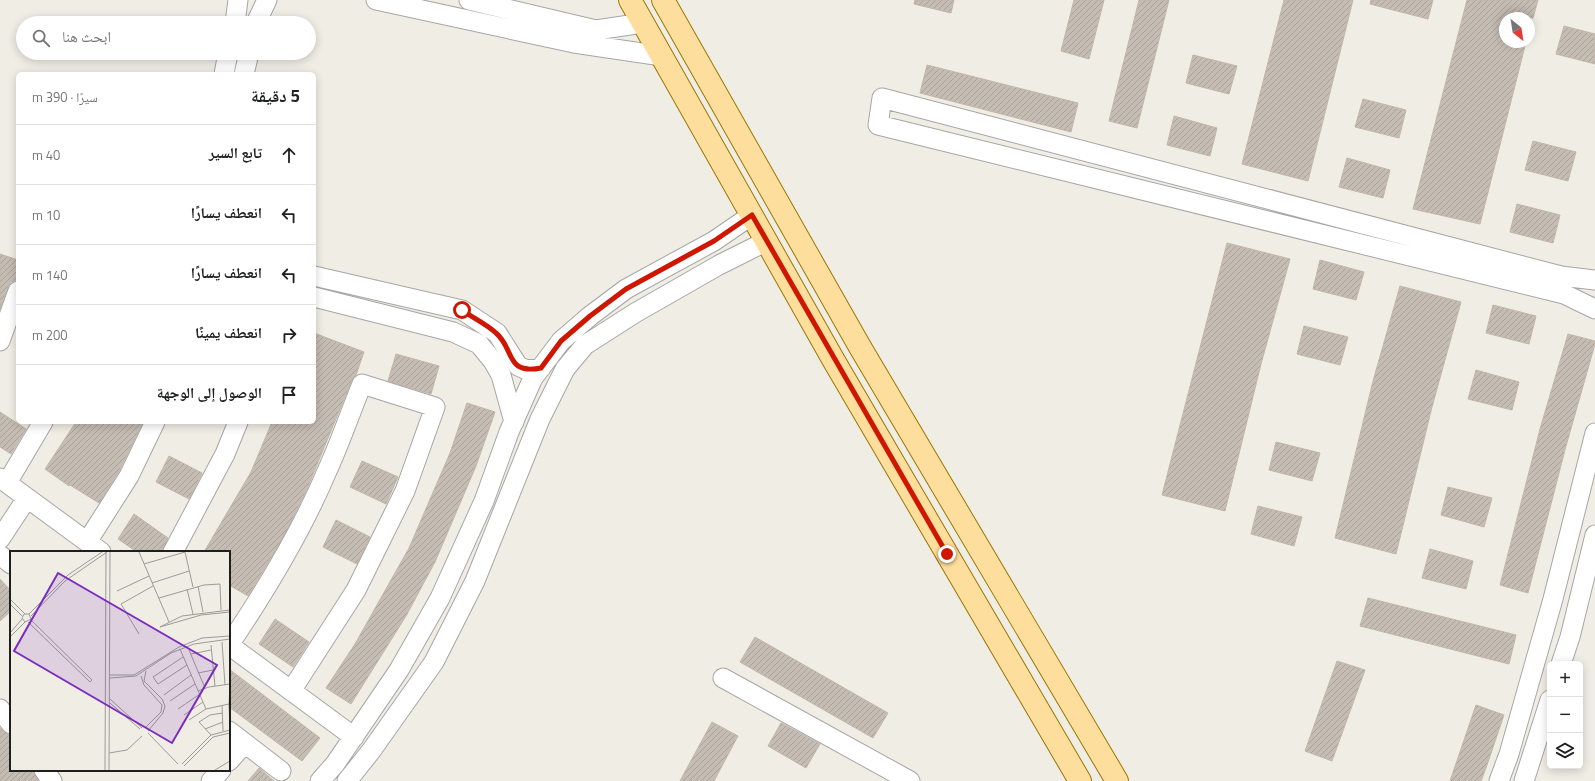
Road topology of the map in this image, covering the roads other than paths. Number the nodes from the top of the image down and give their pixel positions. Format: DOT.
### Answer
graph roads {
  1 [pos="238,0"];
  2 [pos="267,0"];
  3 [pos="376,0"];
  4 [pos="470,0"];
  5 [pos="630,0"];
  6 [pos="663,0"];
  7 [pos="236,16"];
  8 [pos="259,16"];
  9 [pos="643,23"];
  10 [pos="662,56"];
  11 [pos="227,60"];
  12 [pos="247,60"];
  13 [pos="224,72"];
  14 [pos="244,72"];
  15 [pos="752,215"];
  16 [pos="767,241"];
  17 [pos="316,276"];
  18 [pos="1595,280"];
  19 [pos="16,297"];
  20 [pos="316,297"];
  21 [pos="1595,309"];
  22 [pos="0,341"];
  23 [pos="541,368"];
  24 [pos="514,422"];
  25 [pos="42,424"];
  26 [pos="154,424"];
  27 [pos="237,424"];
  28 [pos="1595,434"];
  29 [pos="3,480"];
  30 [pos="27,498"];
  31 [pos="1595,535"];
  32 [pos="0,539"];
  33 [pos="94,547"];
  34 [pos="174,551"];
  35 [pos="0,555"];
  36 [pos="10,563"];
  37 [pos="230,644"];
  38 [pos="230,646"];
  39 [pos="1562,661"];
  40 [pos="723,678"];
  41 [pos="291,691"];
  42 [pos="0,708"];
  43 [pos="1547,709"];
  44 [pos="10,723"];
  45 [pos="230,732"];
  46 [pos="354,737"];
  47 [pos="245,743"];
  48 [pos="230,760"];
  49 [pos="45,771"];
  50 [pos="220,771"];
  51 [pos="281,771"];
  52 [pos="52,781"];
  53 [pos="211,781"];
  54 [pos="320,781"];
  55 [pos="347,781"];
  56 [pos="910,781"];
  57 [pos="1080,781"];
  58 [pos="1117,781"];
  59 [pos="1499,781"];
  60 [pos="1524,781"];
  1 -- 7 [label="street"];
  2 -- 8 [label="street"];
  3 -- 10 [label="street"];
  4 -- 9 [label="street"];
  5 -- 9 [label="main road"];
  6 -- 58 [label="main road"];
  9 -- 10 [label="main road"];
  10 -- 15 [label="main road"];
  11 -- 13 [label="street"];
  12 -- 14 [label="street"];
  15 -- 16 [label="main road"];
  15 -- 23 [label="street"];
  16 -- 55 [label="street"];
  16 -- 57 [label="main road"];
  17 -- 23 [label="street"];
  18 -- 21 [label="street"];
  19 -- 22 [label="street"];
  20 -- 24 [label="street"];
  23 -- 24 [label="street"];
  24 -- 46 [label="street"];
  25 -- 29 [label="street"];
  26 -- 33 [label="street"];
  27 -- 34 [label="street"];
  28 -- 59 [label="street"];
  29 -- 30 [label="street"];
  30 -- 32 [label="street"];
  30 -- 33 [label="street"];
  31 -- 39 [label="street"];
  35 -- 36 [label="street"];
  37 -- 41 [label="street"];
  38 -- 41 [label="street"];
  40 -- 56 [label="street"];
  41 -- 46 [label="street"];
  42 -- 44 [label="street"];
  43 -- 60 [label="street"];
  45 -- 47 [label="street"];
  46 -- 54 [label="street"];
  47 -- 48 [label="street"];
  47 -- 51 [label="street"];
  49 -- 52 [label="street"];
  50 -- 53 [label="street"];
}
